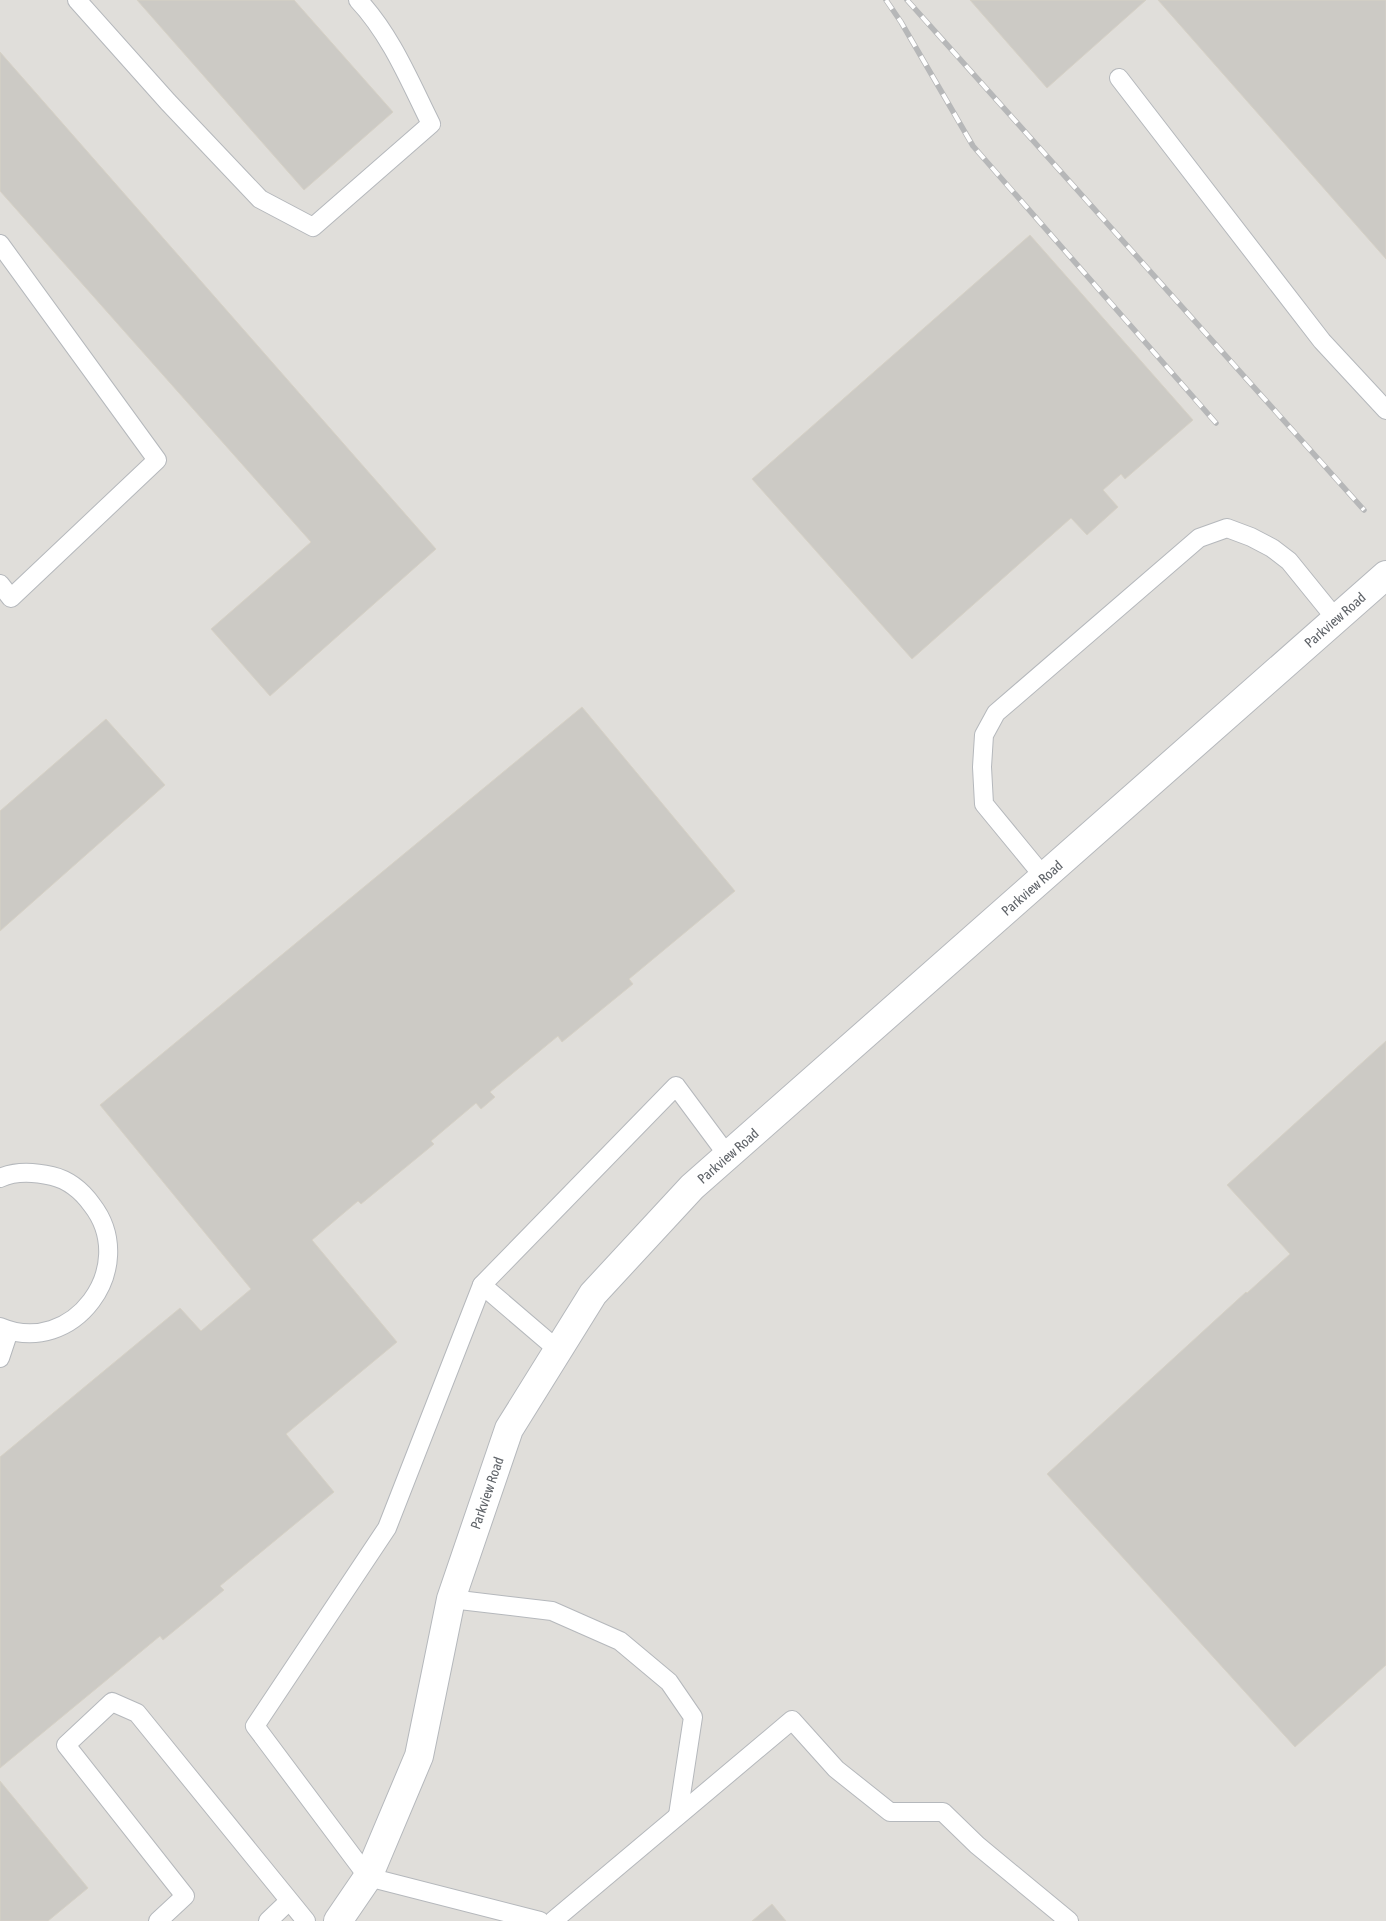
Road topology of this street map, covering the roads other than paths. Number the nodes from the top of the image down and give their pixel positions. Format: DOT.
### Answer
graph roads {
  1 [pos="77,0"];
  2 [pos="358,0"];
  3 [pos="1119,78"];
  4 [pos="0,244"];
  5 [pos="1386,410"];
  6 [pos="1386,575"];
  7 [pos="0,584"];
  8 [pos="1336,619"];
  9 [pos="1044,877"];
  10 [pos="728,1156"];
  11 [pos="0,1178"];
  12 [pos="482,1285"];
  13 [pos="4,1329"];
  14 [pos="558,1350"];
  15 [pos="0,1358"];
  16 [pos="451,1599"];
  17 [pos="678,1814"];
  18 [pos="368,1877"];
  19 [pos="290,1900"];
  20 [pos="158,1921"];
  21 [pos="268,1921"];
  22 [pos="306,1921"];
  23 [pos="338,1921"];
  24 [pos="540,1921"];
  25 [pos="553,1921"];
  26 [pos="1069,1921"];
  1 -- 2 [label="lane"];
  3 -- 5 [label="lane"];
  4 -- 7 [label="lane"];
  6 -- 8 [label="street, Parkview Road"];
  8 -- 9 [label="street, Parkview Road"];
  8 -- 9 [label="lane"];
  9 -- 10 [label="street, Parkview Road"];
  10 -- 12 [label="lane"];
  10 -- 14 [label="street, Parkview Road"];
  11 -- 13 [label="lane"];
  12 -- 14 [label="lane"];
  12 -- 18 [label="lane"];
  13 -- 15 [label="lane"];
  14 -- 16 [label="street, Parkview Road"];
  16 -- 17 [label="lane"];
  16 -- 18 [label="street, Parkview Road"];
  17 -- 25 [label="lane"];
  17 -- 26 [label="lane"];
  18 -- 23 [label="street, Parkview Road"];
  18 -- 24 [label="lane"];
  19 -- 20 [label="lane"];
  19 -- 21 [label="lane"];
  19 -- 22 [label="lane"];
}
